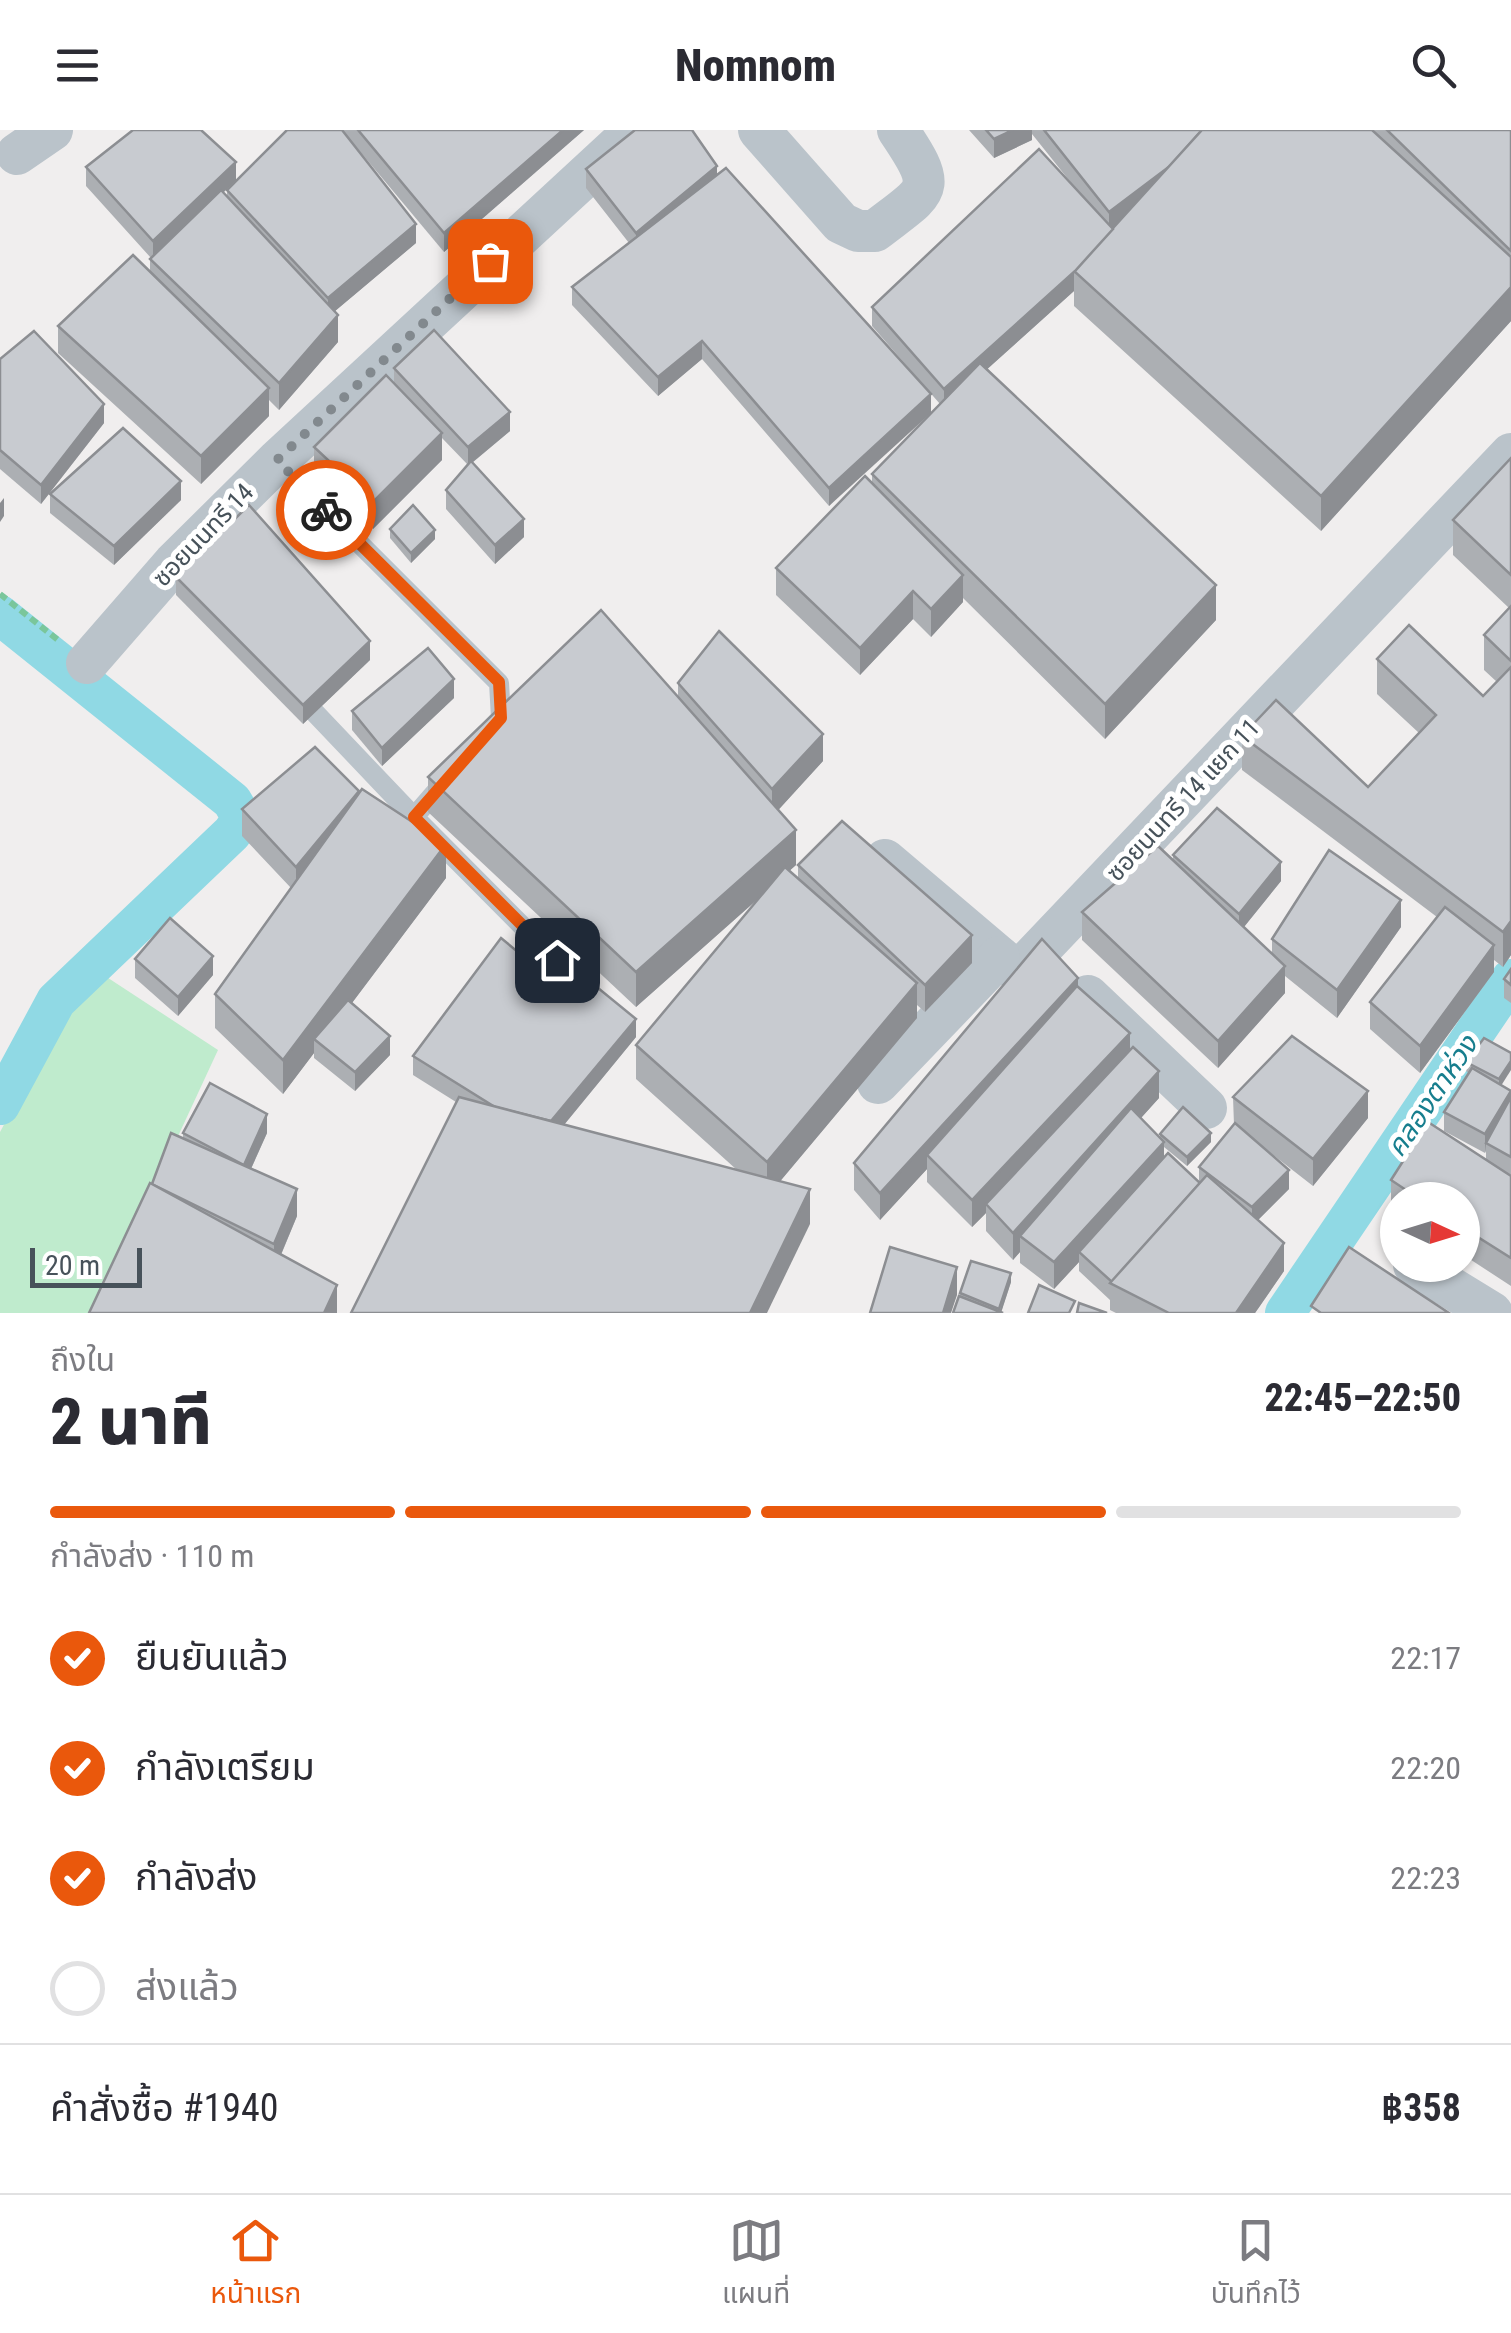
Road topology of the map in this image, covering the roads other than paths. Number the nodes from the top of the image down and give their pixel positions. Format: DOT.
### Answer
graph roads {
  1 [pos="52,130"];
  2 [pos="635,130"];
  3 [pos="759,130"];
  4 [pos="898,130"];
  5 [pos="17,154"];
  6 [pos="1511,454"];
  7 [pos="277,460"];
  8 [pos="87,663"];
  9 [pos="282,678"];
  10 [pos="414,817"];
  11 [pos="878,854"];
  12 [pos="1020,954"];
  13 [pos="557,960"];
  14 [pos="878,1082"];
  15 [pos="1206,1108"];
  16 [pos="1441,1282"];
  17 [pos="1492,1313"];
  1 -- 5 [label="street"];
  2 -- 7 [label="street, ซอยนนทรี 14"];
  3 -- 4 [label="street"];
  6 -- 12 [label="street, ซอยนนทรี 14 แยก 11"];
  7 -- 8 [label="street, ซอยนนทรี 14"];
  7 -- 10 [label="lane"];
  9 -- 10 [label="lane"];
  10 -- 13 [label="lane"];
  11 -- 12 [label="street"];
  12 -- 14 [label="street, ซอยนนทรี 14 แยก 11"];
  12 -- 15 [label="street"];
  16 -- 17 [label="street"];
}
